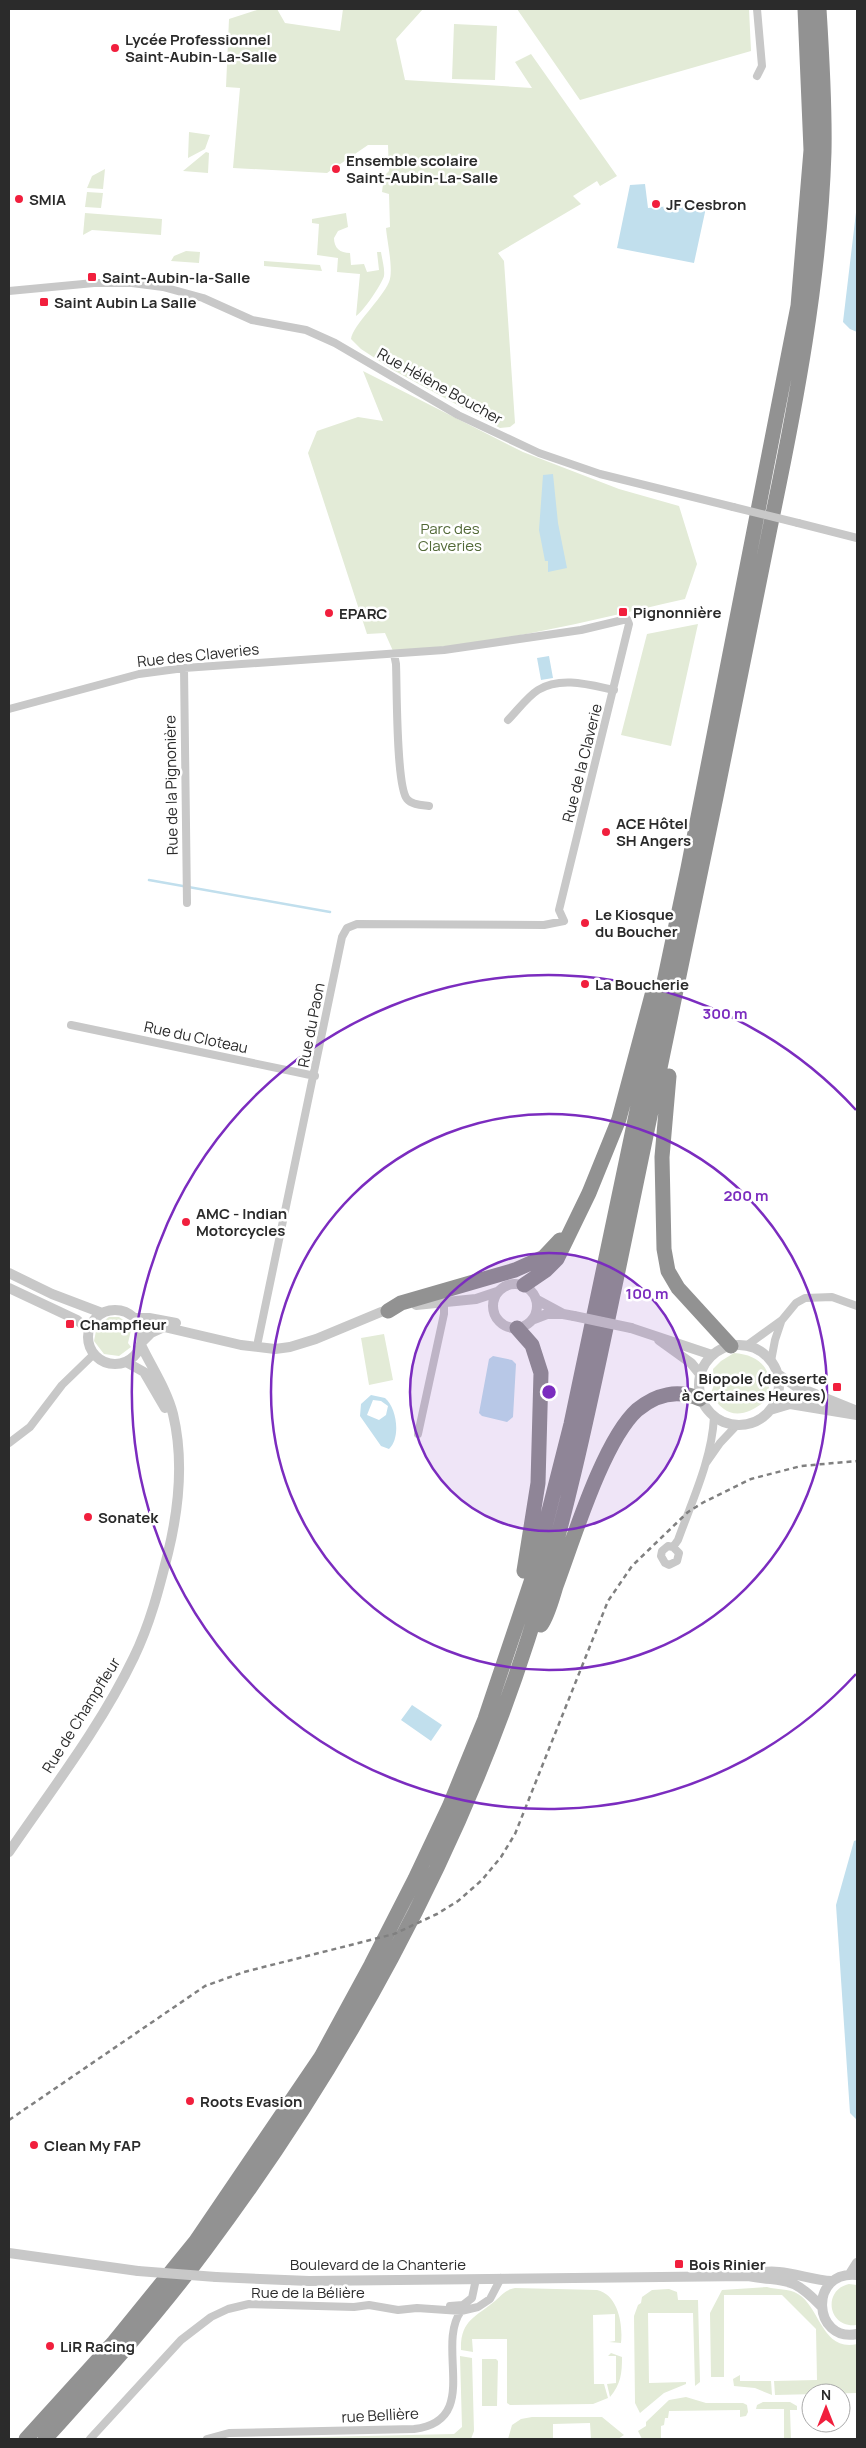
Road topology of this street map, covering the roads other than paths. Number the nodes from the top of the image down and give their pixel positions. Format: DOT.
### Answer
graph roads {
  1 [pos="757,9"];
  2 [pos="805,9"];
  3 [pos="818,9"];
  4 [pos="757,76"];
  5 [pos="9,291"];
  6 [pos="857,538"];
  7 [pos="627,620"];
  8 [pos="394,654"];
  9 [pos="184,668"];
  10 [pos="614,690"];
  11 [pos="9,709"];
  12 [pos="508,720"];
  13 [pos="429,806"];
  14 [pos="688,868"];
  15 [pos="187,903"];
  16 [pos="564,921"];
  17 [pos="676,996"];
  18 [pos="71,1025"];
  19 [pos="315,1076"];
  20 [pos="582,1208"];
  21 [pos="9,1273"];
  22 [pos="524,1285"];
  23 [pos="9,1288"];
  24 [pos="497,1292"];
  25 [pos="476,1299"];
  26 [pos="537,1300"];
  27 [pos="444,1301"];
  28 [pos="857,1306"];
  29 [pos="388,1311"];
  30 [pos="493,1311"];
  31 [pos="102,1313"];
  32 [pos="568,1315"];
  33 [pos="135,1318"];
  34 [pos="534,1319"];
  35 [pos="782,1320"];
  36 [pos="517,1328"];
  37 [pos="89,1330"];
  38 [pos="652,1335"];
  39 [pos="258,1341"];
  40 [pos="305,1342"];
  41 [pos="142,1344"];
  42 [pos="739,1346"];
  43 [pos="94,1354"];
  44 [pos="712,1355"];
  45 [pos="771,1361"];
  46 [pos="126,1362"];
  47 [pos="700,1374"];
  48 [pos="778,1374"];
  49 [pos="700,1399"];
  50 [pos="770,1410"];
  51 [pos="857,1411"];
  52 [pos="857,1416"];
  53 [pos="714,1417"];
  54 [pos="736,1426"];
  55 [pos="418,1434"];
  56 [pos="176,1437"];
  57 [pos="9,1443"];
  58 [pos="702,1469"];
  59 [pos="673,1547"];
  60 [pos="528,1640"];
  61 [pos="512,1641"];
  62 [pos="9,1852"];
  63 [pos="9,2253"];
  64 [pos="857,2263"];
  65 [pos="854,2275"];
  66 [pos="748,2276"];
  67 [pos="501,2278"];
  68 [pos="476,2279"];
  69 [pos="832,2281"];
  70 [pos="821,2306"];
  71 [pos="428,2308"];
  72 [pos="461,2311"];
  73 [pos="857,2334"];
  74 [pos="26,2439"];
  75 [pos="45,2439"];
  76 [pos="90,2439"];
  77 [pos="207,2439"];
  1 -- 4 [label="street"];
  2 -- 14 [label="highway"];
  3 -- 17 [label="highway"];
  5 -- 6 [label="street, Rue Hélène Boucher, bridge"];
  7 -- 8 [label="street, Rue des Claveries"];
  7 -- 10 [label="street, Rue de la Claverie"];
  8 -- 9 [label="street, Rue des Claveries"];
  8 -- 13 [label="street"];
  9 -- 11 [label="street, Rue des Claveries"];
  9 -- 15 [label="street, Rue de la Pignonière"];
  10 -- 12 [label="street, Rue de la Claverie"];
  10 -- 16 [label="street, Rue de la Claverie"];
  14 -- 20 [label="highway"];
  14 -- 61 [label="highway"];
  16 -- 19 [label="street, Rue du Paon"];
  17 -- 42 [label="highway"];
  17 -- 60 [label="highway"];
  18 -- 19 [label="street, Rue du Cloteau"];
  19 -- 39 [label="street, Rue du Paon"];
  20 -- 22 [label="highway"];
  20 -- 29 [label="highway"];
  21 -- 31 [label="street"];
  22 -- 24 [label="street"];
  22 -- 26 [label="street"];
  23 -- 37 [label="street"];
  24 -- 25 [label="street"];
  24 -- 30 [label="street"];
  25 -- 27 [label="street"];
  25 -- 30 [label="street"];
  26 -- 32 [label="street"];
  26 -- 34 [label="street"];
  27 -- 29 [label="street"];
  27 -- 55 [label="street"];
  28 -- 35 [label="street"];
  29 -- 40 [label="street"];
  30 -- 36 [label="street"];
  31 -- 33 [label="street"];
  31 -- 37 [label="street"];
  32 -- 34 [label="street"];
  32 -- 38 [label="street, bridge"];
  33 -- 39 [label="street"];
  33 -- 41 [label="street"];
  34 -- 36 [label="street"];
  35 -- 42 [label="street"];
  35 -- 45 [label="street"];
  36 -- 61 [label="highway"];
  37 -- 43 [label="street"];
  38 -- 44 [label="street"];
  38 -- 47 [label="street"];
  39 -- 40 [label="street"];
  40 -- 41 [label="street"];
  41 -- 46 [label="street"];
  41 -- 56 [label="street, Rue de Champfleur"];
  42 -- 44 [label="street"];
  42 -- 45 [label="street"];
  43 -- 46 [label="street"];
  43 -- 57 [label="street"];
  44 -- 47 [label="street"];
  45 -- 48 [label="street"];
  46 -- 56 [label="street, Rue de Champfleur"];
  47 -- 49 [label="street"];
  48 -- 50 [label="street"];
  48 -- 51 [label="street"];
  49 -- 53 [label="street"];
  49 -- 60 [label="highway"];
  50 -- 52 [label="street"];
  50 -- 54 [label="street"];
  53 -- 54 [label="street"];
  53 -- 58 [label="street"];
  54 -- 58 [label="street"];
  56 -- 62 [label="street, Rue de Champfleur"];
  58 -- 59 [label="street"];
  60 -- 75 [label="highway"];
  61 -- 74 [label="highway"];
  63 -- 68 [label="street, Boulevard de la Chanterie, bridge"];
  64 -- 65 [label="street"];
  65 -- 69 [label="street"];
  66 -- 67 [label="street, Boulevard de la Chanterie"];
  66 -- 69 [label="street, Boulevard de la Chanterie"];
  66 -- 70 [label="street, Boulevard de la Chanterie"];
  67 -- 68 [label="street, Boulevard de la Chanterie"];
  67 -- 72 [label="street, Rue de la Bélière"];
  68 -- 71 [label="street, Rue de la Bélière"];
  69 -- 70 [label="street"];
  70 -- 73 [label="street, Boulevard de la Chanterie"];
  71 -- 72 [label="street, Rue de la Bélière"];
  71 -- 76 [label="street, Rue de la Bélière"];
  72 -- 77 [label="street, rue Bellière"];
}
